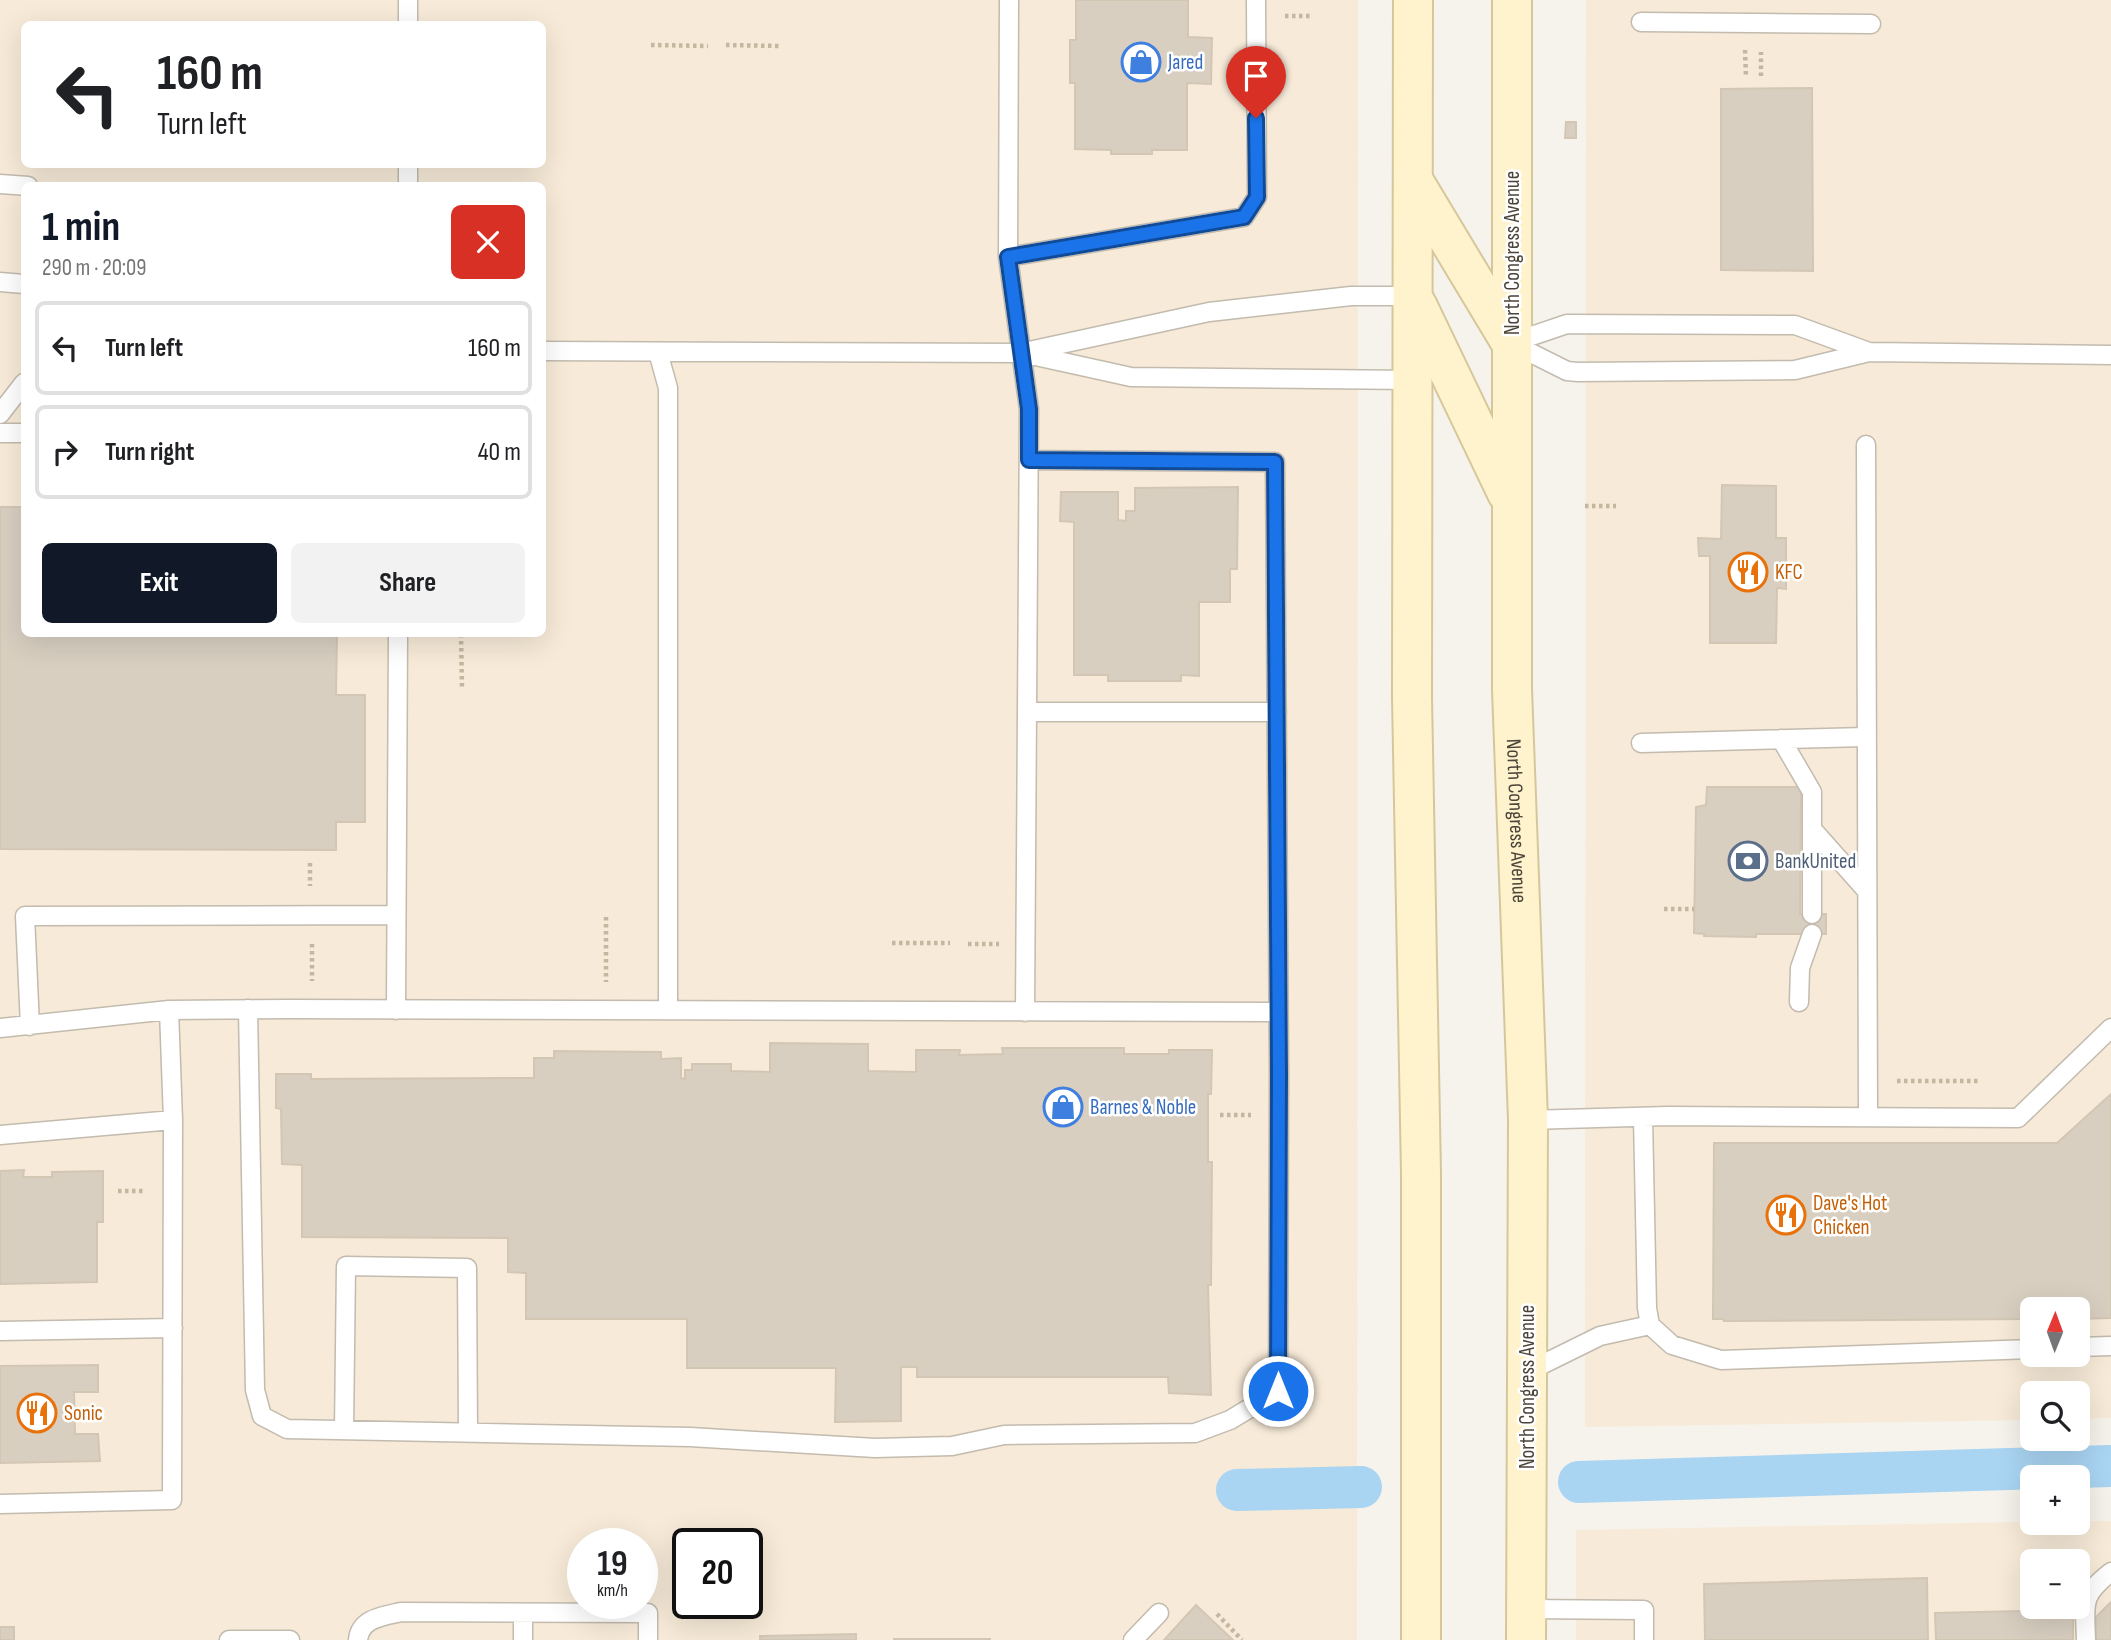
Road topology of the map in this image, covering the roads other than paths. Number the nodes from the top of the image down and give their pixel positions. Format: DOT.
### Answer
graph roads {
  1 [pos="408,0"];
  2 [pos="1009,0"];
  3 [pos="1256,0"];
  4 [pos="1413,0"];
  5 [pos="1512,0"];
  6 [pos="408,21"];
  7 [pos="1641,22"];
  8 [pos="1871,24"];
  9 [pos="1412,178"];
  10 [pos="0,184"];
  11 [pos="21,186"];
  12 [pos="1008,257"];
  13 [pos="0,282"];
  14 [pos="21,284"];
  15 [pos="1413,296"];
  16 [pos="1511,343"];
  17 [pos="546,351"];
  18 [pos="658,352"];
  19 [pos="1868,352"];
  20 [pos="1022,353"];
  21 [pos="2111,355"];
  22 [pos="1412,380"];
  23 [pos="21,387"];
  24 [pos="0,414"];
  25 [pos="0,433"];
  26 [pos="21,433"];
  27 [pos="1866,445"];
  28 [pos="1029,460"];
  29 [pos="1512,502"];
  30 [pos="398,637"];
  31 [pos="1027,712"];
  32 [pos="1277,712"];
  33 [pos="1865,737"];
  34 [pos="1781,739"];
  35 [pos="1642,743"];
  36 [pos="1812,830"];
  37 [pos="1867,891"];
  38 [pos="1812,914"];
  39 [pos="396,915"];
  40 [pos="1812,934"];
  41 [pos="1799,1002"];
  42 [pos="248,1009"];
  43 [pos="668,1009"];
  44 [pos="169,1010"];
  45 [pos="396,1010"];
  46 [pos="1025,1012"];
  47 [pos="1277,1012"];
  48 [pos="30,1026"];
  49 [pos="0,1028"];
  50 [pos="2111,1028"];
  51 [pos="1868,1117"];
  52 [pos="1643,1118"];
  53 [pos="1528,1119"];
  54 [pos="173,1120"];
  55 [pos="0,1135"];
  56 [pos="1650,1325"];
  57 [pos="173,1328"];
  58 [pos="0,1331"];
  59 [pos="2111,1346"];
  60 [pos="2090,1347"];
  61 [pos="2020,1349"];
  62 [pos="1527,1371"];
  63 [pos="344,1430"];
  64 [pos="468,1432"];
  65 [pos="0,1504"];
  66 [pos="2111,1572"];
  67 [pos="1160,1612"];
  68 [pos="523,1614"];
  69 [pos="1526,1624"];
  70 [pos="229,1640"];
  71 [pos="290,1640"];
  72 [pos="358,1640"];
  73 [pos="523,1640"];
  74 [pos="648,1640"];
  75 [pos="1133,1640"];
  76 [pos="1407,1640"];
  77 [pos="1421,1640"];
  78 [pos="1644,1640"];
  79 [pos="2086,1640"];
  1 -- 6 [label="lane"];
  2 -- 12 [label="lane"];
  3 -- 12 [label="lane"];
  4 -- 9 [label="main road"];
  5 -- 16 [label="main road, North Congress Avenue"];
  7 -- 8 [label="lane"];
  9 -- 15 [label="main road"];
  9 -- 16 [label="main road"];
  10 -- 11 [label="lane"];
  12 -- 20 [label="lane"];
  13 -- 14 [label="lane"];
  15 -- 20 [label="lane"];
  15 -- 22 [label="main road"];
  15 -- 29 [label="main road"];
  16 -- 19 [label="lane"];
  16 -- 19 [label="lane"];
  16 -- 29 [label="main road, North Congress Avenue"];
  17 -- 18 [label="lane"];
  18 -- 20 [label="lane"];
  18 -- 43 [label="lane"];
  19 -- 21 [label="lane"];
  20 -- 22 [label="lane"];
  20 -- 28 [label="lane"];
  22 -- 77 [label="main road"];
  23 -- 24 [label="lane"];
  25 -- 26 [label="lane"];
  27 -- 33 [label="lane"];
  28 -- 31 [label="lane"];
  28 -- 32 [label="lane"];
  29 -- 53 [label="main road, North Congress Avenue"];
  30 -- 39 [label="lane"];
  31 -- 32 [label="lane"];
  31 -- 46 [label="lane"];
  32 -- 47 [label="lane"];
  33 -- 34 [label="lane"];
  33 -- 37 [label="lane"];
  34 -- 35 [label="lane"];
  34 -- 36 [label="lane"];
  36 -- 37 [label="lane"];
  36 -- 38 [label="lane"];
  37 -- 51 [label="lane"];
  39 -- 45 [label="lane"];
  39 -- 48 [label="lane"];
  40 -- 41 [label="lane"];
  42 -- 44 [label="lane"];
  42 -- 45 [label="lane"];
  42 -- 63 [label="lane"];
  43 -- 45 [label="lane"];
  43 -- 46 [label="lane"];
  44 -- 48 [label="lane"];
  44 -- 54 [label="lane"];
  46 -- 47 [label="lane"];
  47 -- 64 [label="lane"];
  48 -- 49 [label="lane"];
  50 -- 51 [label="lane"];
  51 -- 52 [label="lane"];
  52 -- 53 [label="lane"];
  52 -- 56 [label="lane"];
  53 -- 62 [label="main road, North Congress Avenue"];
  54 -- 55 [label="lane"];
  54 -- 57 [label="lane"];
  56 -- 61 [label="lane"];
  56 -- 62 [label="lane"];
  57 -- 58 [label="lane"];
  57 -- 65 [label="lane"];
  59 -- 60 [label="lane"];
  62 -- 69 [label="main road, North Congress Avenue"];
  63 -- 64 [label="lane"];
  63 -- 64 [label="lane"];
  66 -- 79 [label="lane"];
  67 -- 75 [label="lane"];
  68 -- 72 [label="lane"];
  68 -- 73 [label="lane"];
  68 -- 74 [label="lane"];
  69 -- 78 [label="lane"];
  70 -- 71 [label="lane"];
  76 -- 77 [label="lane"];
}
